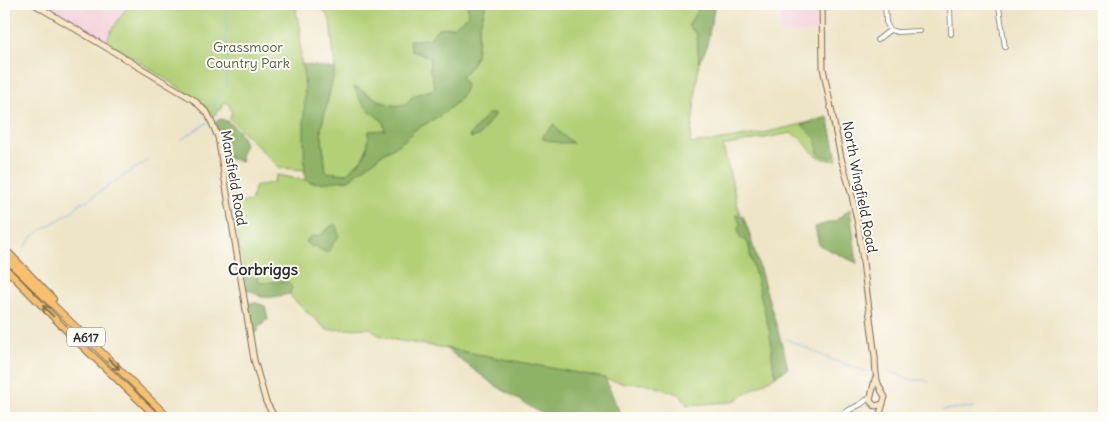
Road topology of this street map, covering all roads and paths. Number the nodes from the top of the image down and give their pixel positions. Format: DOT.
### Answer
graph roads {
  1 [pos="34,4"];
  2 [pos="848,4"];
  3 [pos="885,4"];
  4 [pos="950,4"];
  5 [pos="997,4"];
  6 [pos="822,6"];
  7 [pos="890,30"];
  8 [pos="920,31"];
  9 [pos="951,34"];
  10 [pos="878,40"];
  11 [pos="1005,46"];
  12 [pos="4,248"];
  13 [pos="4,257"];
  14 [pos="4,269"];
  15 [pos="65,316"];
  16 [pos="876,376"];
  17 [pos="880,392"];
  18 [pos="871,395"];
  19 [pos="883,403"];
  20 [pos="861,404"];
  21 [pos="874,405"];
  22 [pos="158,418"];
  23 [pos="169,418"];
  24 [pos="275,418"];
  25 [pos="834,418"];
  26 [pos="879,418"];
  1 -- 24 [label="main road, Mansfield Road"];
  2 -- 6 [label="street"];
  3 -- 7 [label="street"];
  4 -- 9 [label="street"];
  5 -- 11 [label="street"];
  6 -- 16 [label="main road, North Wingfield Road"];
  7 -- 8 [label="street"];
  7 -- 10 [label="street"];
  12 -- 15 [label="highway"];
  13 -- 15 [label="highway, A617"];
  22 -- 14 [label="highway, A617, one-way"];
  15 -- 23 [label="highway, A617, one-way"];
  16 -- 17 [label="main road, North Wingfield Road"];
  16 -- 18 [label="main road, North Wingfield Road"];
  17 -- 18 [label="main road"];
  17 -- 19 [label="main road"];
  18 -- 20 [label="street"];
  18 -- 21 [label="main road"];
  19 -- 21 [label="main road"];
  19 -- 26 [label="main road"];
  20 -- 21 [label="street"];
  20 -- 25 [label="street"];
  21 -- 26 [label="main road"];
}
